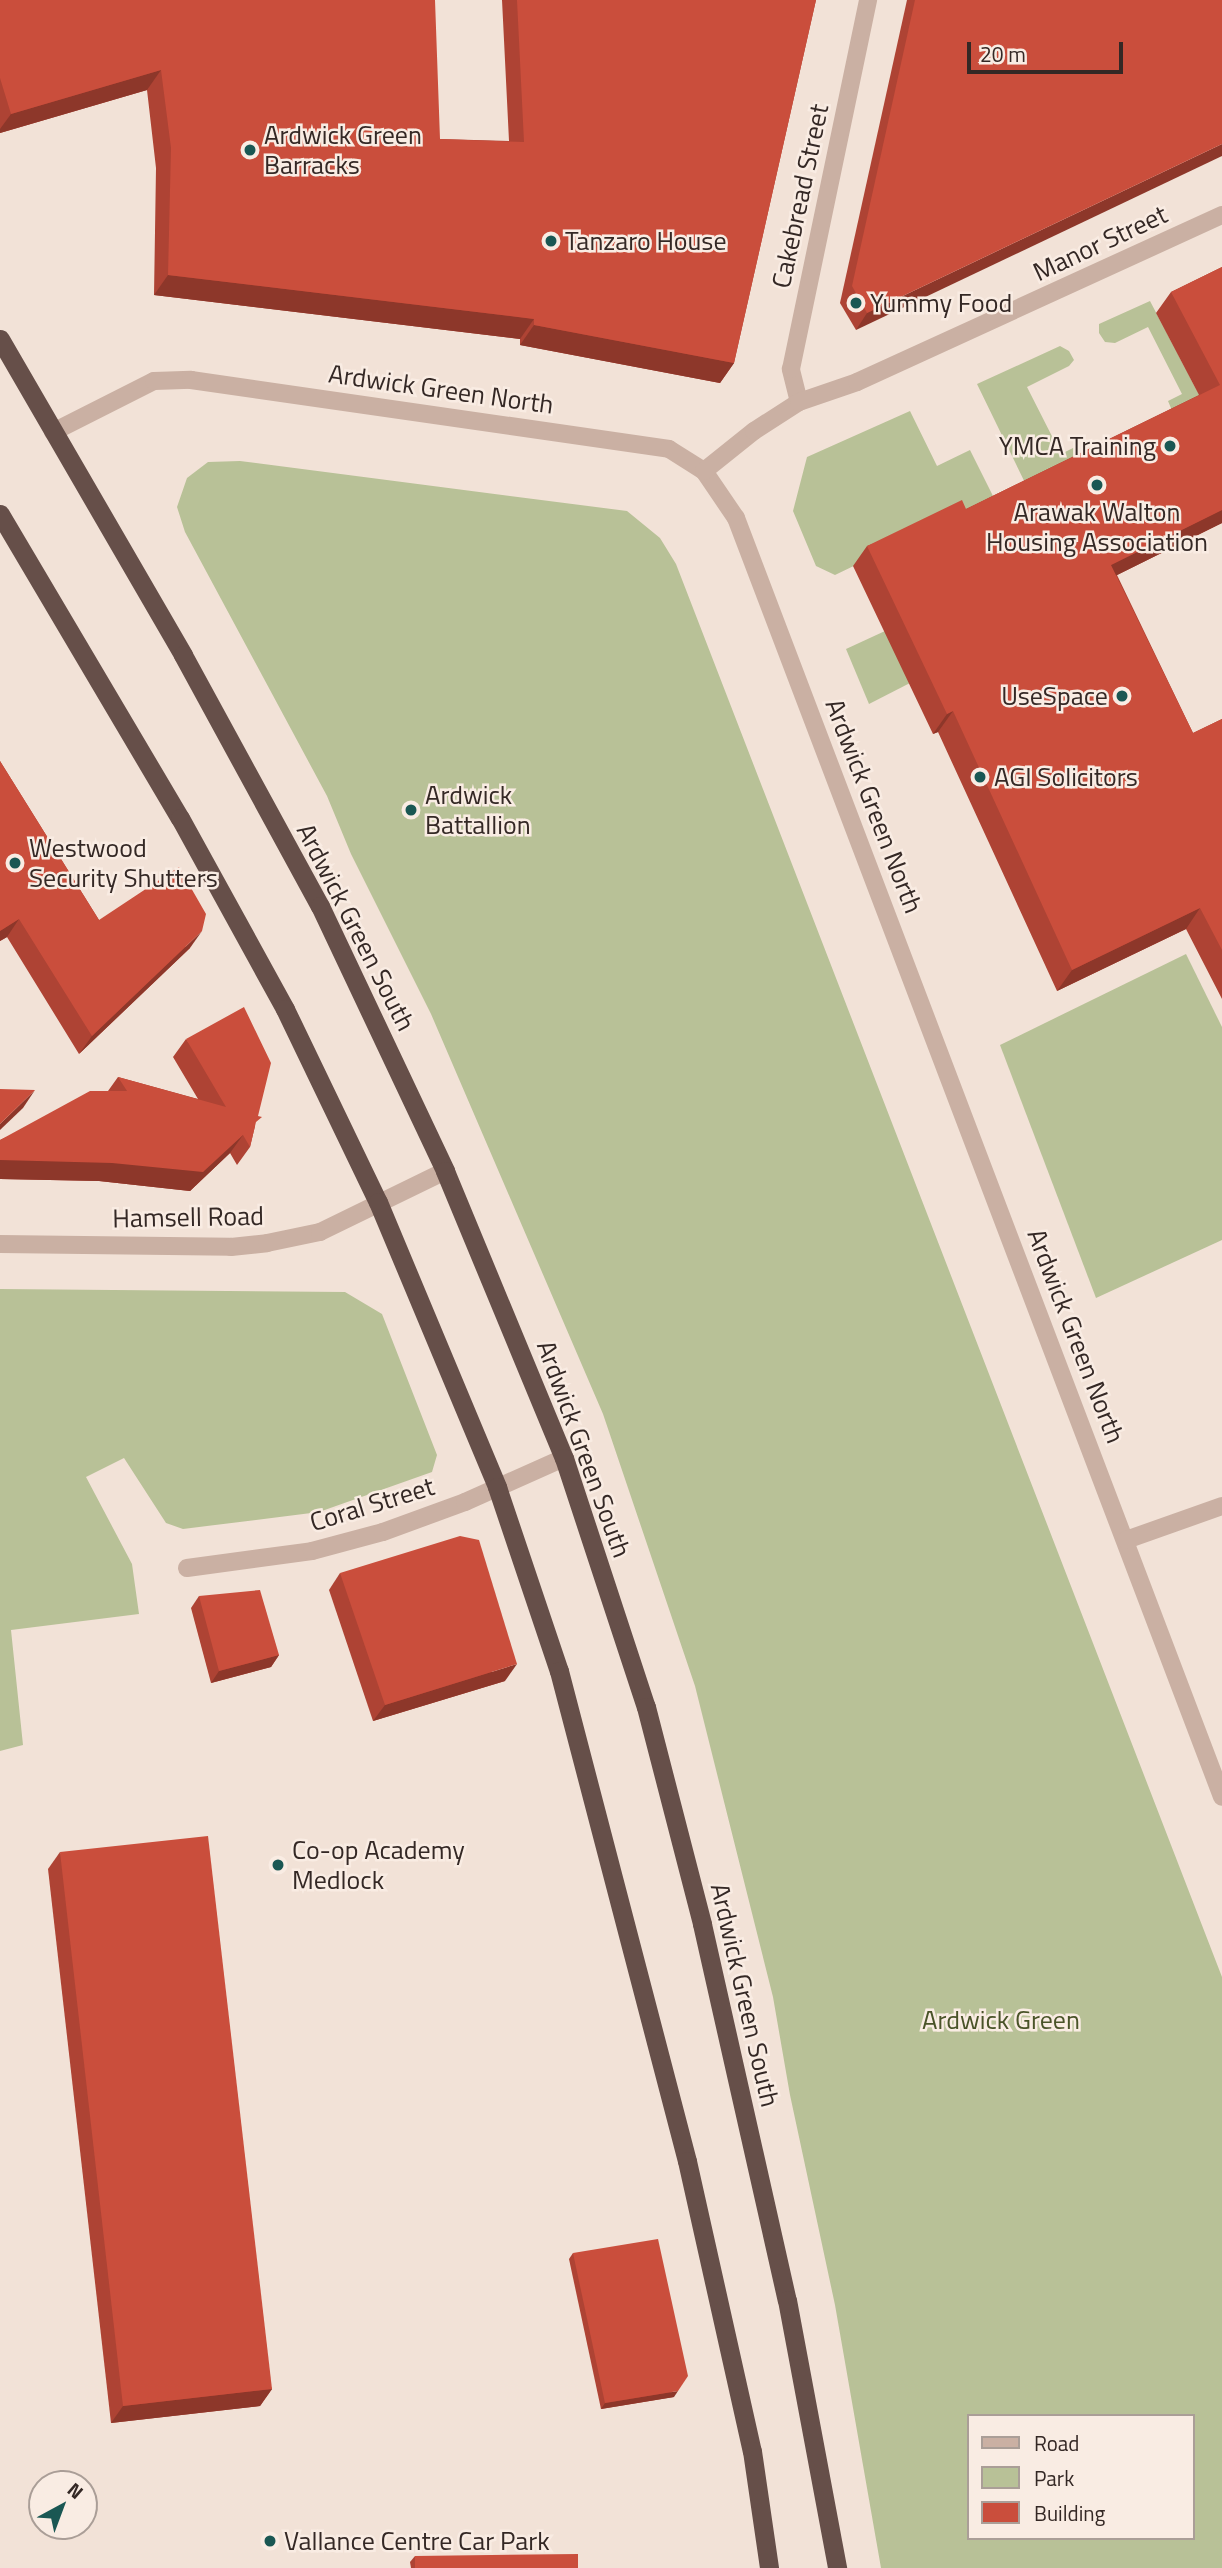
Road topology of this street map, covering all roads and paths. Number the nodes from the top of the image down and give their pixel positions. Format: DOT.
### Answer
graph roads {
  1 [pos="868,0"];
  2 [pos="1222,215"];
  3 [pos="0,339"];
  4 [pos="799,402"];
  5 [pos="53,432"];
  6 [pos="704,471"];
  7 [pos="0,514"];
  8 [pos="445,1171"];
  9 [pos="378,1202"];
  10 [pos="0,1244"];
  11 [pos="564,1458"];
  12 [pos="497,1487"];
  13 [pos="1222,1506"];
  14 [pos="1126,1540"];
  15 [pos="187,1567"];
  16 [pos="1222,1797"];
  17 [pos="769,2568"];
  18 [pos="837,2568"];
  1 -- 4 [label="street, Cakebread Street"];
  2 -- 4 [label="street, Manor Street"];
  3 -- 5 [label="highway, Ardwick Green South"];
  4 -- 6 [label="street, Manor Street"];
  5 -- 6 [label="street, Ardwick Green North"];
  5 -- 8 [label="highway, Ardwick Green South"];
  6 -- 14 [label="street, Ardwick Green North"];
  7 -- 9 [label="highway"];
  8 -- 9 [label="street, Hamsell Road"];
  8 -- 11 [label="highway, Ardwick Green South"];
  9 -- 10 [label="street, Hamsell Road"];
  9 -- 12 [label="highway"];
  11 -- 12 [label="street, Coral Street"];
  11 -- 18 [label="highway, Ardwick Green South"];
  12 -- 15 [label="street, Coral Street"];
  12 -- 17 [label="highway"];
  13 -- 14 [label="street"];
  14 -- 16 [label="street, Ardwick Green North"];
}
